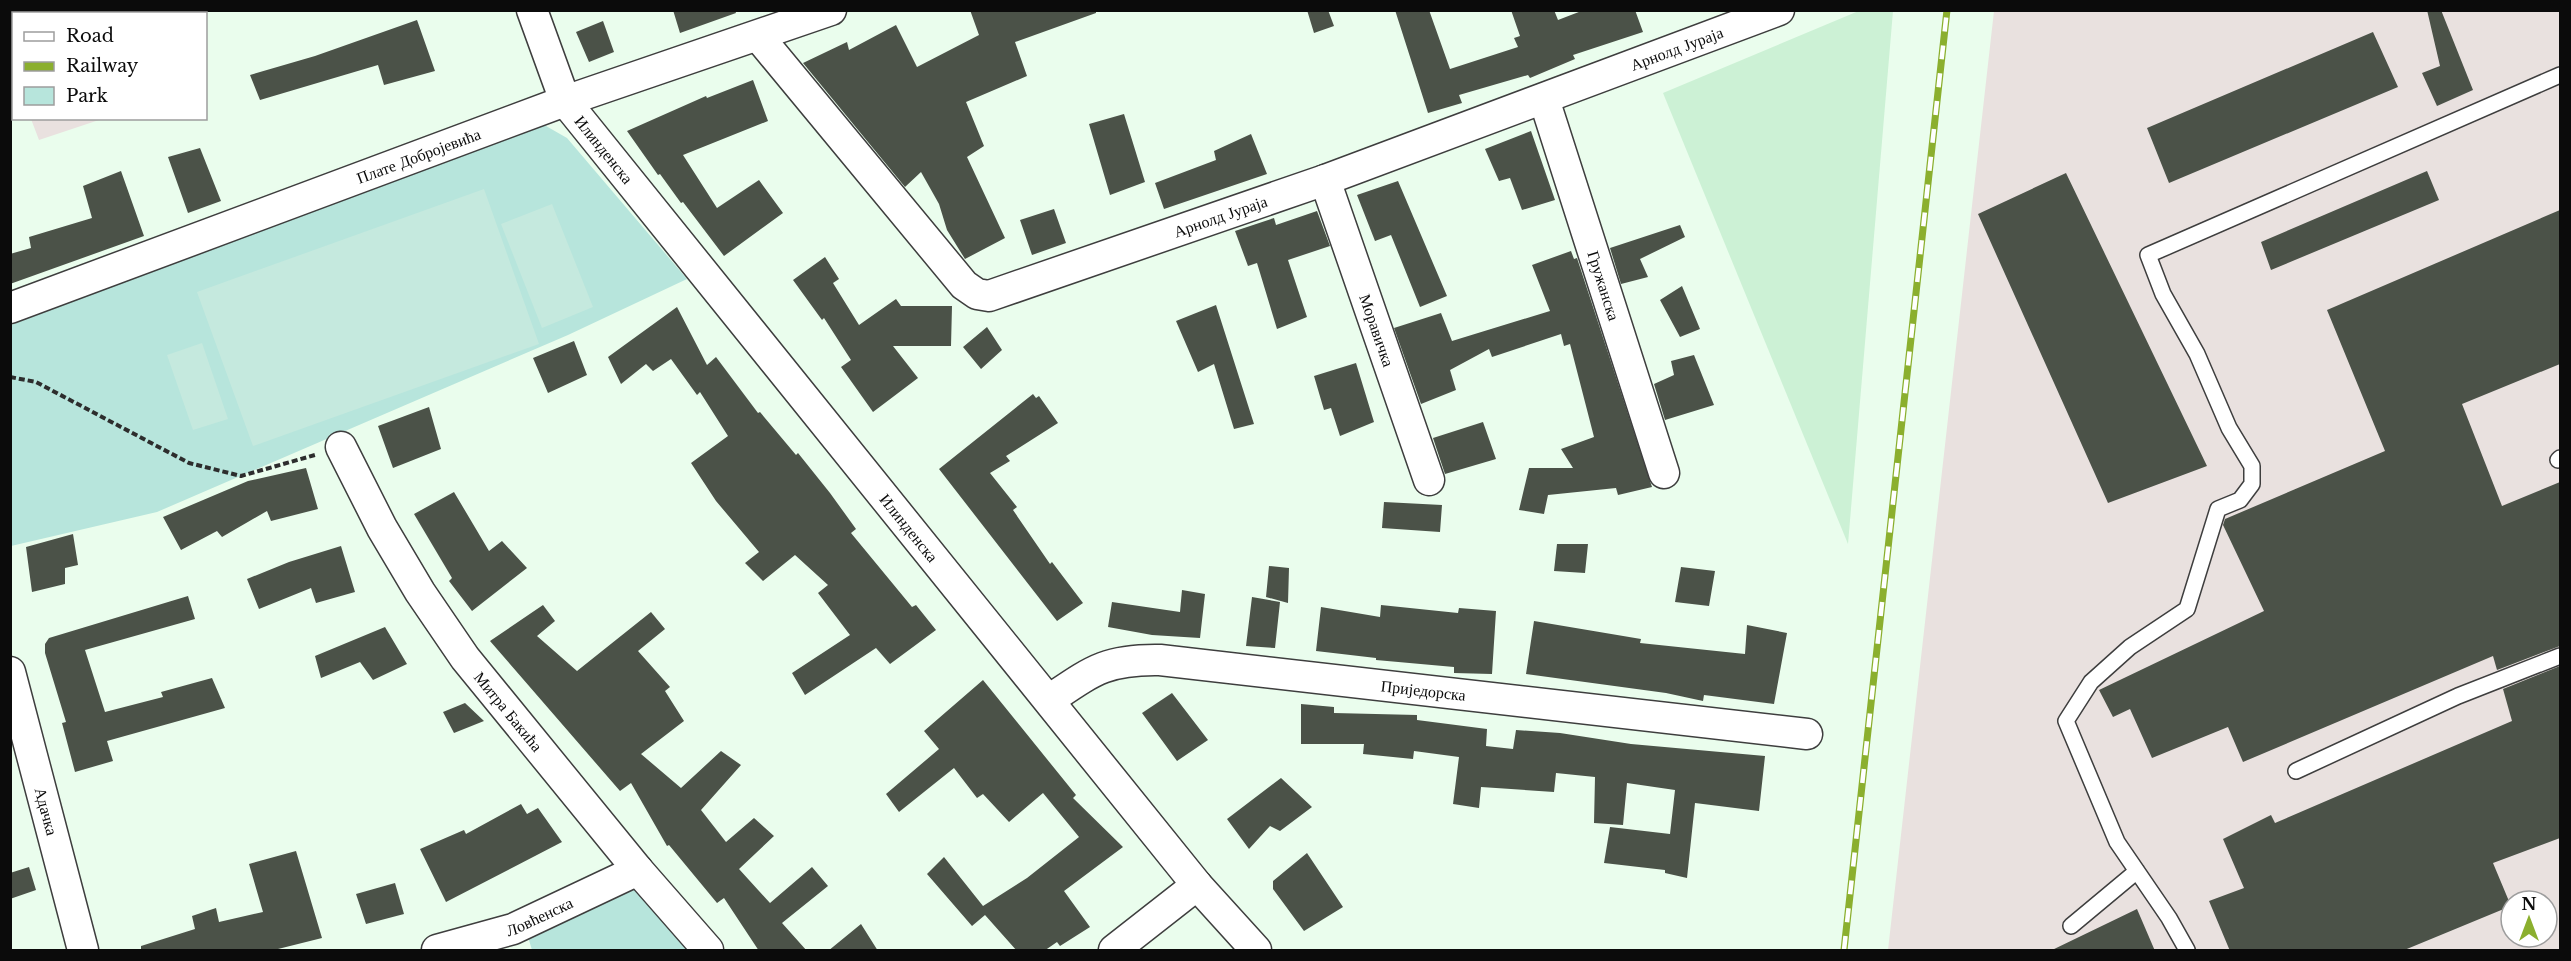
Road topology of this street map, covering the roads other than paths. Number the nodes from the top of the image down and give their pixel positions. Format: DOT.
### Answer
graph roads {
  1 [pos="16,10"];
  2 [pos="532,10"];
  3 [pos="831,10"];
  4 [pos="1779,10"];
  5 [pos="10,12"];
  6 [pos="758,36"];
  7 [pos="2560,75"];
  8 [pos="1544,99"];
  9 [pos="565,101"];
  10 [pos="1325,180"];
  11 [pos="10,308"];
  12 [pos="341,447"];
  13 [pos="1664,473"];
  14 [pos="1428,480"];
  15 [pos="2560,656"];
  16 [pos="10,672"];
  17 [pos="1049,700"];
  18 [pos="1807,734"];
  19 [pos="2296,771"];
  20 [pos="638,870"];
  21 [pos="2137,871"];
  22 [pos="1197,885"];
  23 [pos="2071,926"];
  24 [pos="517,940"];
  25 [pos="83,951"];
  26 [pos="437,951"];
  27 [pos="708,951"];
  28 [pos="1114,951"];
  29 [pos="1256,951"];
  30 [pos="2187,951"];
  1 -- 5 [label="lane"];
  2 -- 9 [label="street, Илинденска"];
  3 -- 6 [label="street, Плате Добројевића"];
  4 -- 8 [label="street, Арнолд Јураја"];
  6 -- 9 [label="street, Плате Добројевића"];
  6 -- 10 [label="street, Арнолд Јураја"];
  7 -- 21 [label="lane"];
  8 -- 10 [label="street, Арнолд Јураја"];
  8 -- 13 [label="street, Гружанска"];
  9 -- 11 [label="street, Плате Добројевића"];
  9 -- 17 [label="street, Илинденска"];
  10 -- 14 [label="street, Моравичка"];
  12 -- 20 [label="street, Митра Бакића"];
  15 -- 19 [label="lane"];
  16 -- 25 [label="street, Адачка"];
  17 -- 18 [label="street, Приједорска"];
  17 -- 22 [label="street, Илинденска"];
  20 -- 24 [label="street, Ловћенска"];
  20 -- 27 [label="street, Митра Бакића"];
  21 -- 23 [label="lane"];
  21 -- 30 [label="lane"];
  22 -- 28 [label="street"];
  22 -- 29 [label="street, Илинденска"];
  24 -- 26 [label="street, Ловћенска"];
}
